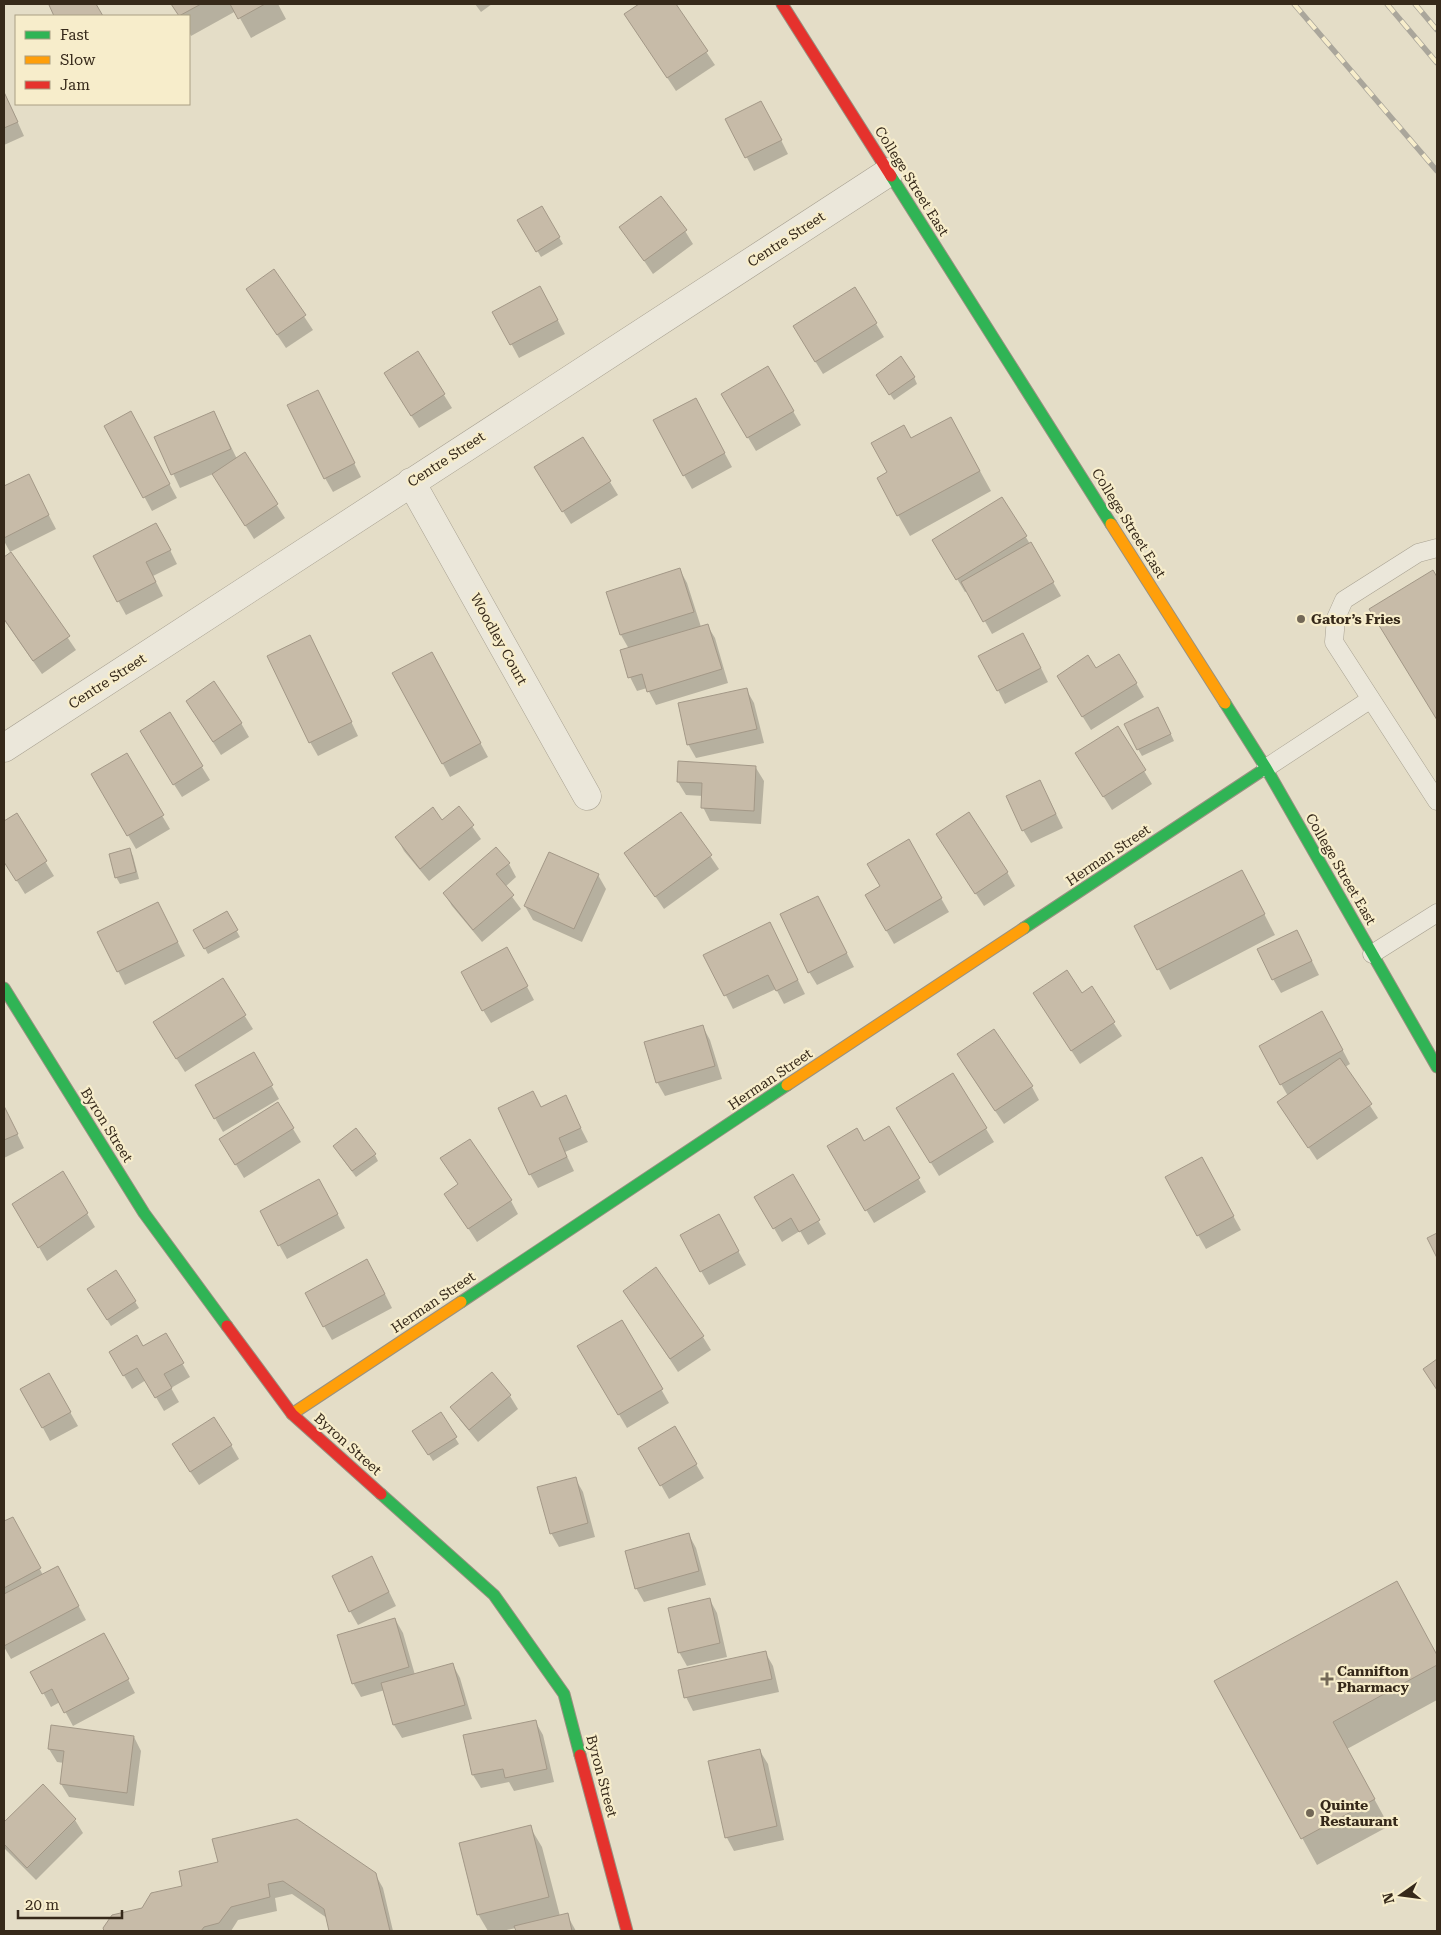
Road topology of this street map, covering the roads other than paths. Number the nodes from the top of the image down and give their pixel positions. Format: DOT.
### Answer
graph roads {
  1 [pos="782,4"];
  2 [pos="889,172"];
  3 [pos="411,482"];
  4 [pos="1437,548"];
  5 [pos="1371,699"];
  6 [pos="4,748"];
  7 [pos="1266,768"];
  8 [pos="587,796"];
  9 [pos="1437,801"];
  10 [pos="1437,913"];
  11 [pos="1372,954"];
  12 [pos="4,988"];
  13 [pos="1437,1067"];
  14 [pos="292,1414"];
  15 [pos="627,1931"];
  1 -- 2 [label="street, College Street East"];
  2 -- 3 [label="street, Centre Street"];
  2 -- 7 [label="street, College Street East"];
  3 -- 6 [label="street, Centre Street"];
  3 -- 8 [label="street, Woodley Court"];
  4 -- 5 [label="lane"];
  5 -- 7 [label="lane"];
  5 -- 9 [label="lane"];
  7 -- 11 [label="street, College Street East"];
  7 -- 14 [label="street, Herman Street"];
  10 -- 11 [label="lane"];
  11 -- 13 [label="street, College Street East"];
  12 -- 14 [label="street, Byron Street"];
  14 -- 15 [label="street, Byron Street"];
}
